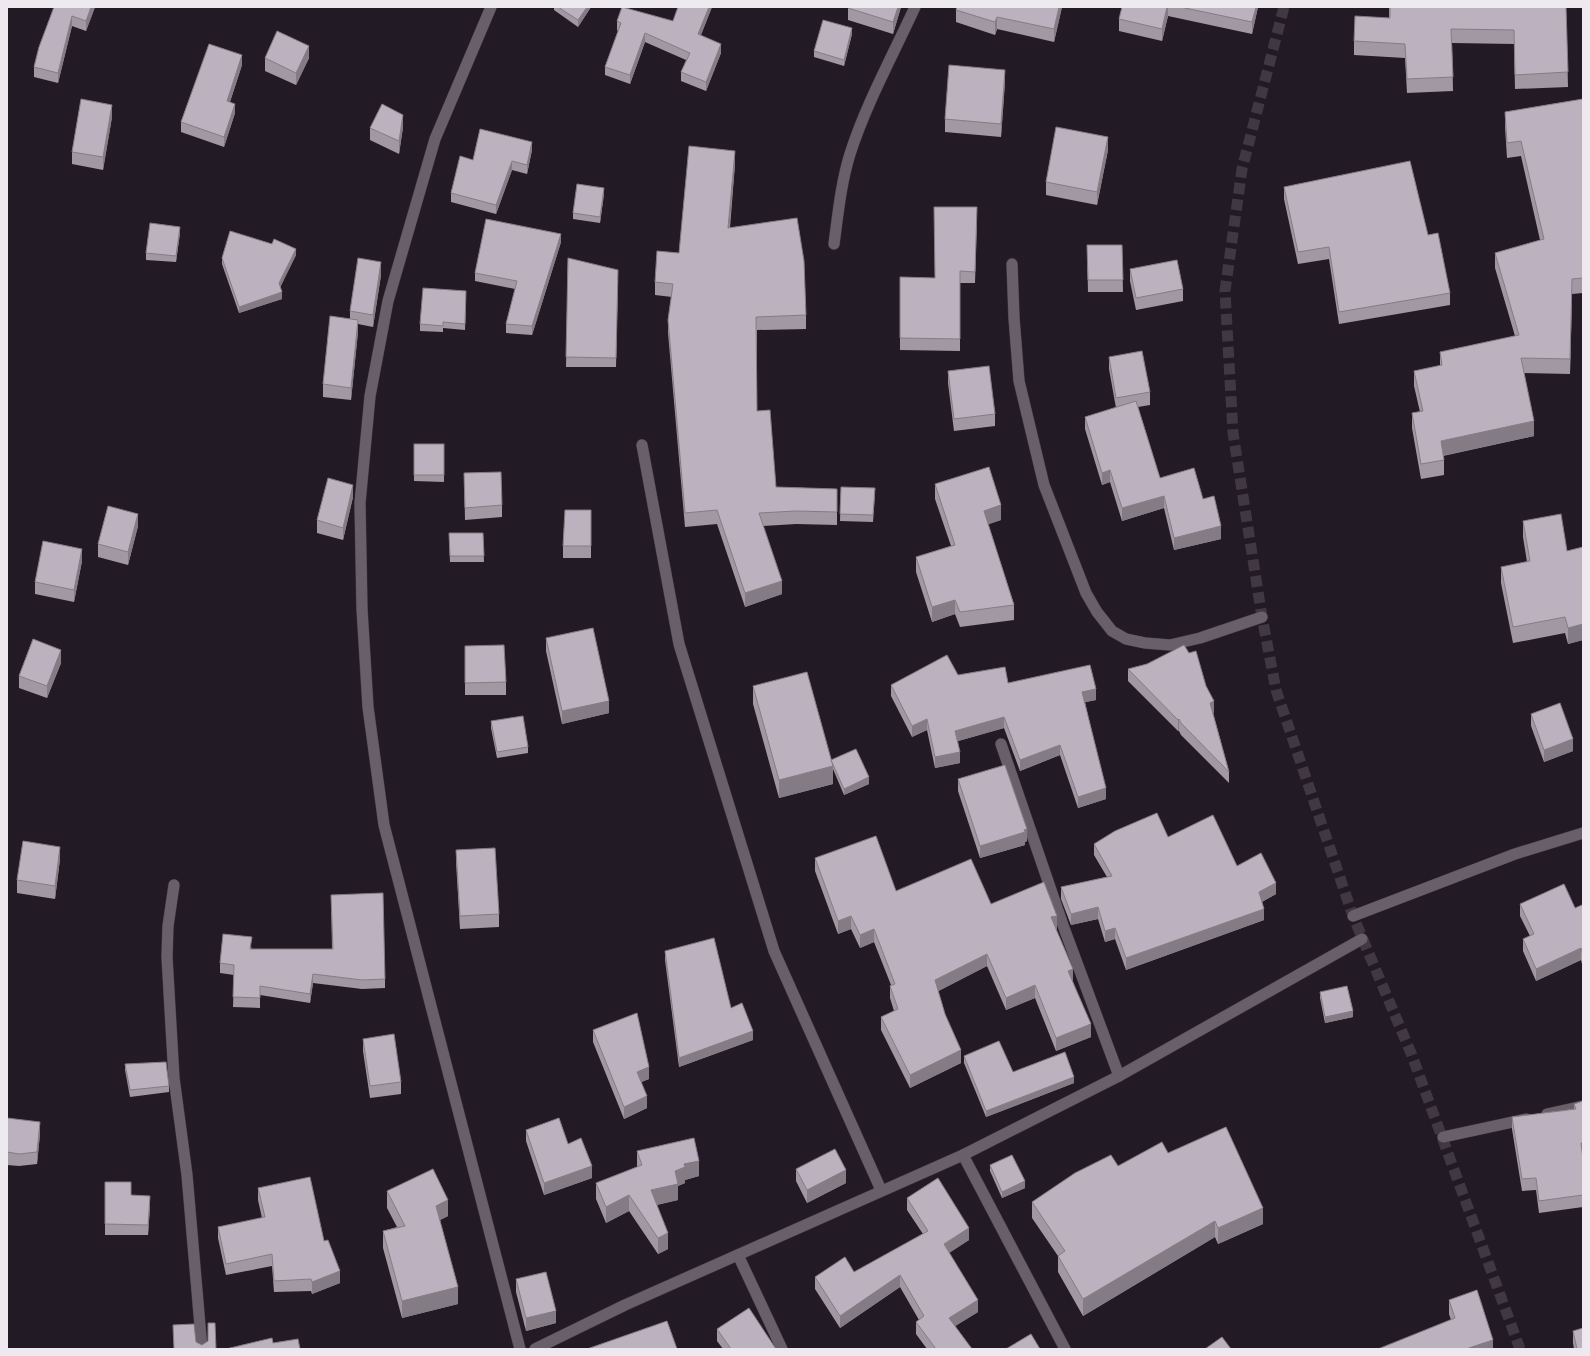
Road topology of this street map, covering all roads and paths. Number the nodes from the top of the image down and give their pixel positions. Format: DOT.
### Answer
graph roads {
  1 [pos="491,7"];
  2 [pos="915,7"];
  3 [pos="834,244"];
  4 [pos="1012,264"];
  5 [pos="642,445"];
  6 [pos="1262,617"];
  7 [pos="1001,744"];
  8 [pos="1583,833"];
  9 [pos="174,885"];
  10 [pos="1353,916"];
  11 [pos="1362,939"];
  12 [pos="1119,1076"];
  13 [pos="1583,1106"];
  14 [pos="1443,1137"];
  15 [pos="963,1156"];
  16 [pos="881,1190"];
  17 [pos="738,1255"];
  18 [pos="202,1349"];
  19 [pos="520,1349"];
  20 [pos="535,1349"];
  21 [pos="782,1349"];
  22 [pos="1065,1349"];
  1 -- 19 [label="street"];
  2 -- 3 [label="street"];
  4 -- 6 [label="street"];
  5 -- 16 [label="street"];
  7 -- 12 [label="street"];
  8 -- 10 [label="street"];
  9 -- 18 [label="street"];
  11 -- 12 [label="street"];
  12 -- 15 [label="street"];
  13 -- 14 [label="street"];
  15 -- 16 [label="street"];
  15 -- 22 [label="street"];
  16 -- 17 [label="street"];
  17 -- 20 [label="street"];
  17 -- 21 [label="street"];
}
